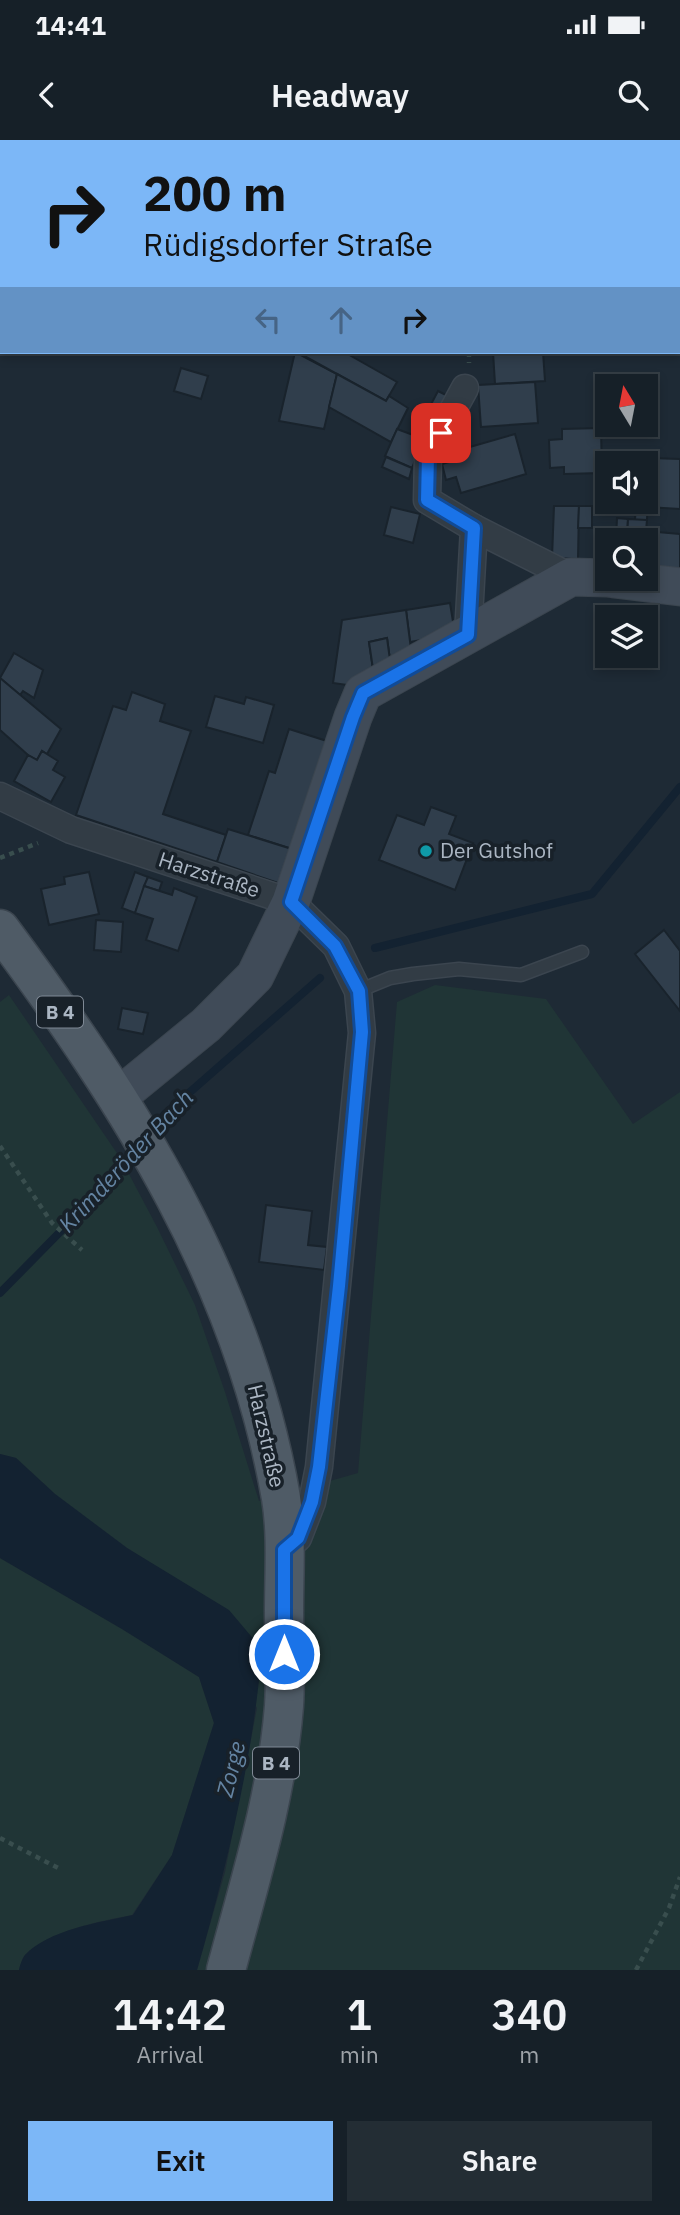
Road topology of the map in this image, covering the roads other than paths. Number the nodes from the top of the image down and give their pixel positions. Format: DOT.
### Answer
graph roads {
  1 [pos="466,388"];
  2 [pos="474,528"];
  3 [pos="571,577"];
  4 [pos="595,578"];
  5 [pos="658,584"];
  6 [pos="680,587"];
  7 [pos="468,635"];
  8 [pos="0,796"];
  9 [pos="291,902"];
  10 [pos="0,929"];
  11 [pos="582,952"];
  12 [pos="359,991"];
  13 [pos="126,1109"];
  14 [pos="284,1550"];
  15 [pos="226,1970"];
  1 -- 2 [label="street"];
  2 -- 3 [label="street"];
  2 -- 7 [label="street"];
  3 -- 4 [label="street"];
  3 -- 7 [label="street"];
  5 -- 6 [label="street"];
  7 -- 9 [label="street"];
  8 -- 9 [label="street, Harzstraße"];
  9 -- 12 [label="street, Harzstraße"];
  9 -- 13 [label="street"];
  10 -- 13 [label="main road, Harzstraße / B 4"];
  11 -- 12 [label="lane"];
  12 -- 14 [label="street, Harzstraße"];
  13 -- 14 [label="main road, Harzstraße / B 4"];
  14 -- 15 [label="main road, Harzstraße / B 4"];
}
